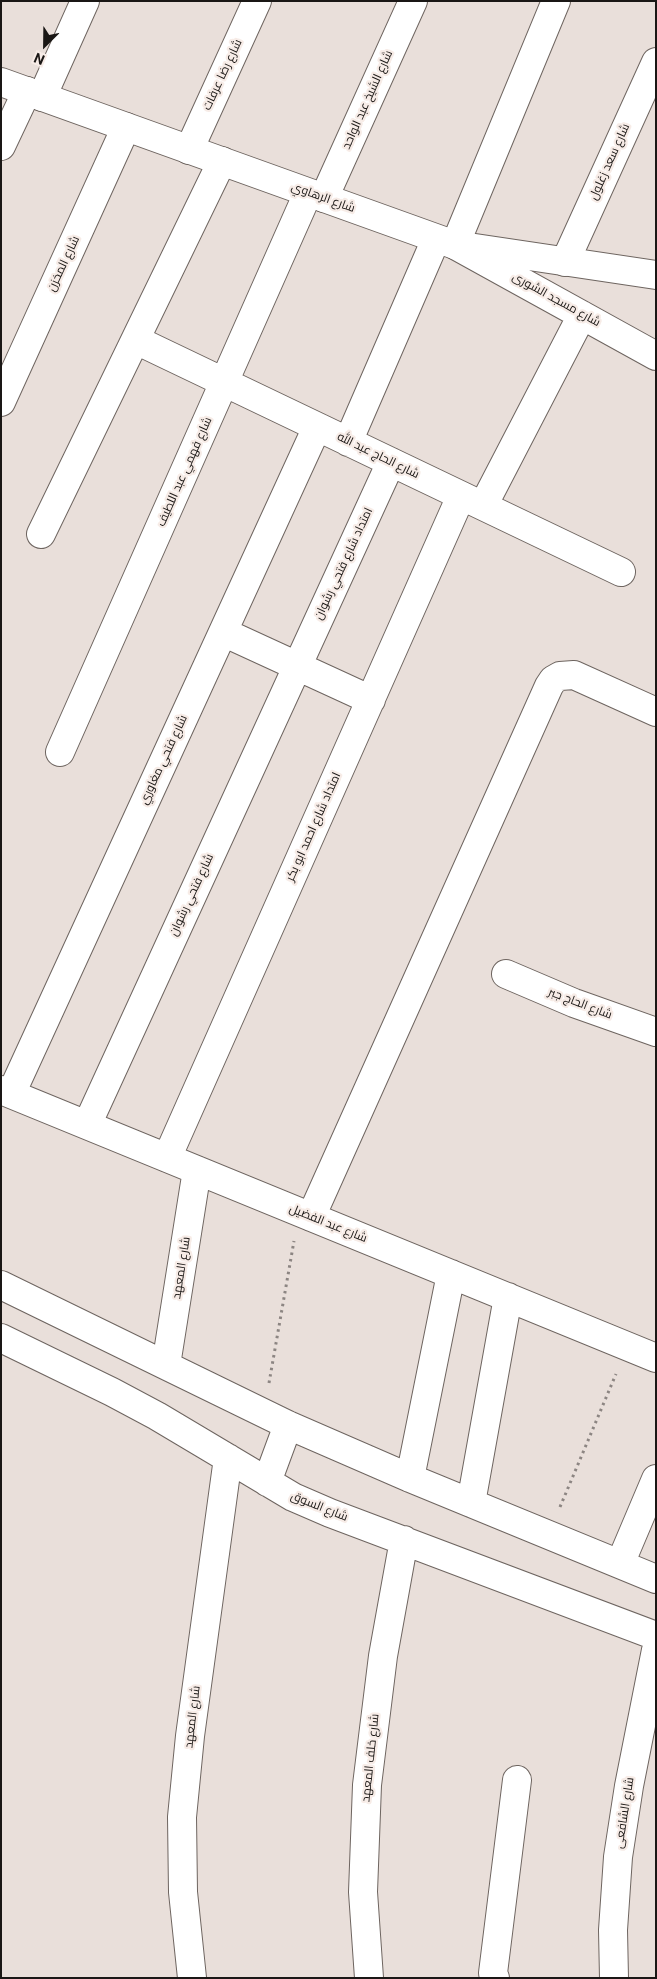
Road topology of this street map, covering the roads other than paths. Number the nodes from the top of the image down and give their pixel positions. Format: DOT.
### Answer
graph roads {
  1 [pos="85,1"];
  2 [pos="257,1"];
  3 [pos="413,1"];
  4 [pos="556,1"];
  5 [pos="656,62"];
  6 [pos="1,82"];
  7 [pos="34,94"];
  8 [pos="126,127"];
  9 [pos="1,146"];
  10 [pos="189,150"];
  11 [pos="222,162"];
  12 [pos="316,196"];
  13 [pos="445,242"];
  14 [pos="565,262"];
  15 [pos="656,275"];
  16 [pos="582,315"];
  17 [pos="136,340"];
  18 [pos="656,356"];
  19 [pos="224,383"];
  20 [pos="1,402"];
  21 [pos="316,427"];
  22 [pos="348,442"];
  23 [pos="391,462"];
  24 [pos="472,501"];
  25 [pos="41,534"];
  26 [pos="621,572"];
  27 [pos="223,632"];
  28 [pos="297,666"];
  29 [pos="371,700"];
  30 [pos="656,712"];
  31 [pos="60,752"];
  32 [pos="506,974"];
  33 [pos="656,1032"];
  34 [pos="6,1092"];
  35 [pos="86,1125"];
  36 [pos="167,1158"];
  37 [pos="197,1170"];
  38 [pos="306,1215"];
  39 [pos="451,1274"];
  40 [pos="1,1285"];
  41 [pos="508,1297"];
  42 [pos="1,1338"];
  43 [pos="656,1358"];
  44 [pos="166,1365"];
  45 [pos="288,1425"];
  46 [pos="228,1458"];
  47 [pos="410,1478"];
  48 [pos="656,1479"];
  49 [pos="267,1482"];
  50 [pos="471,1503"];
  51 [pos="404,1540"];
  52 [pos="620,1564"];
  53 [pos="656,1579"];
  54 [pos="656,1636"];
  55 [pos="656,1650"];
  56 [pos="517,1780"];
  57 [pos="192,1978"];
  58 [pos="369,1978"];
  59 [pos="494,1978"];
  60 [pos="614,1978"];
  1 -- 7 [label="street"];
  2 -- 10 [label="street, شارع رضا عرفات"];
  3 -- 12 [label="street, شارع الشيخ عبد الواحد"];
  4 -- 13 [label="street"];
  5 -- 14 [label="street, شارع سعد زغلول"];
  6 -- 7 [label="street, شارع الرهاوي"];
  7 -- 8 [label="street, شارع الرهاوي"];
  7 -- 9 [label="street"];
  8 -- 10 [label="street, شارع الرهاوي"];
  8 -- 20 [label="street, شارع المخزن"];
  10 -- 11 [label="street, شارع الرهاوي"];
  11 -- 12 [label="street, شارع الرهاوي"];
  11 -- 17 [label="street"];
  12 -- 13 [label="street, شارع الرهاوي"];
  12 -- 19 [label="street, شارع فهمي عبد اللطيف"];
  13 -- 14 [label="street, شارع الرهاوي"];
  13 -- 16 [label="street, شارع مسجد الشورى"];
  13 -- 22 [label="street"];
  14 -- 15 [label="street, شارع الرهاوي"];
  16 -- 18 [label="street, شارع مسجد الشورى"];
  16 -- 24 [label="street, امتداد شارع احمد ابو بكر"];
  17 -- 19 [label="street, شارع الحاج عبد الله"];
  17 -- 25 [label="street"];
  19 -- 21 [label="street, شارع الحاج عبد الله"];
  19 -- 31 [label="street, شارع فهمي عبد اللطيف"];
  21 -- 22 [label="street, شارع الحاج عبد الله"];
  21 -- 27 [label="street, شارع فتحي مغاوري"];
  22 -- 23 [label="street, شارع الحاج عبد الله"];
  23 -- 24 [label="street, شارع الحاج عبد الله"];
  23 -- 28 [label="street, امتداد شارع فتحي رشوان"];
  24 -- 26 [label="street, شارع الحاج عبد الله"];
  24 -- 29 [label="street, امتداد شارع احمد ابو بكر"];
  27 -- 28 [label="street"];
  27 -- 34 [label="street, شارع فتحي مغاوري"];
  28 -- 29 [label="street"];
  28 -- 35 [label="street, شارع فتحي رشوان"];
  29 -- 36 [label="street, امتداد شارع احمد ابو بكر"];
  30 -- 38 [label="street"];
  32 -- 33 [label="street, شارع الحاج جبر"];
  34 -- 35 [label="street, شارع عبد الفضيل"];
  35 -- 36 [label="street, شارع عبد الفضيل"];
  36 -- 37 [label="street, شارع عبد الفضيل"];
  37 -- 38 [label="street, شارع عبد الفضيل"];
  37 -- 44 [label="street, شارع المعهد"];
  38 -- 39 [label="street, شارع عبد الفضيل"];
  39 -- 41 [label="street, شارع عبد الفضيل"];
  39 -- 47 [label="street"];
  40 -- 44 [label="street"];
  41 -- 43 [label="street, شارع عبد الفضيل"];
  41 -- 50 [label="street"];
  42 -- 46 [label="street, شارع السوق"];
  44 -- 45 [label="street"];
  45 -- 47 [label="street"];
  45 -- 49 [label="street"];
  46 -- 49 [label="street, شارع السوق"];
  46 -- 57 [label="street, شارع المعهد"];
  47 -- 50 [label="street"];
  48 -- 52 [label="street"];
  49 -- 51 [label="street, شارع السوق"];
  50 -- 52 [label="street"];
  51 -- 54 [label="street, شارع السوق"];
  51 -- 58 [label="street, شارع خلف المعهد"];
  52 -- 53 [label="street"];
  55 -- 60 [label="street, شارع الشافعى"];
  56 -- 59 [label="street"];
}
